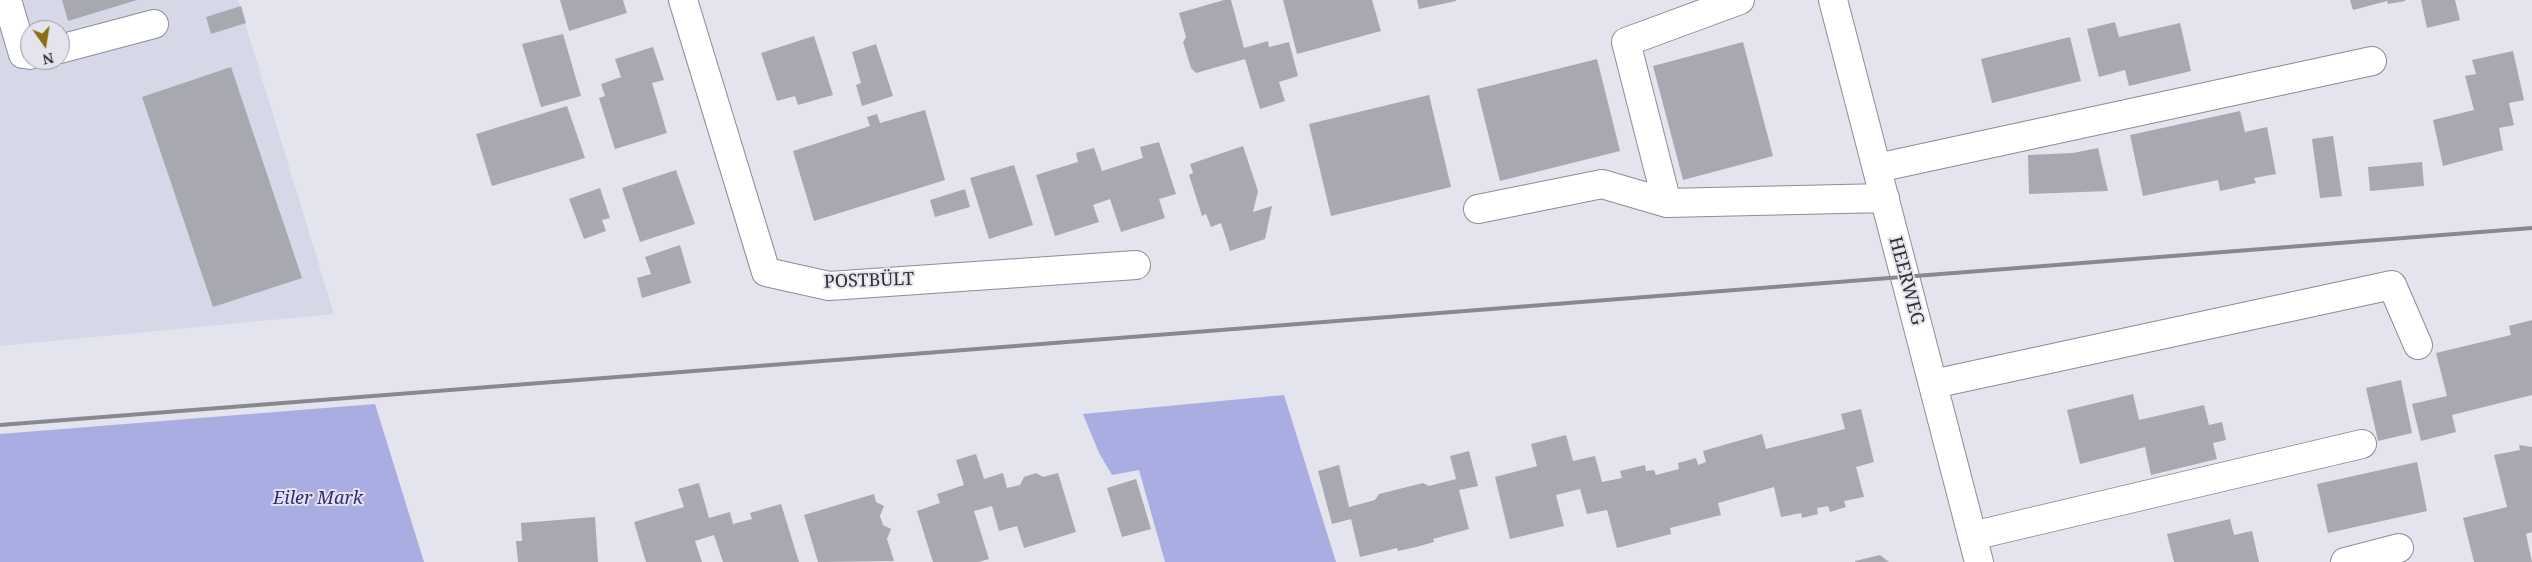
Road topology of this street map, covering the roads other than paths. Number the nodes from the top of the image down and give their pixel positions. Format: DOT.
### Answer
graph roads {
  1 [pos="6,0"];
  2 [pos="684,0"];
  3 [pos="1740,0"];
  4 [pos="1833,0"];
  5 [pos="154,24"];
  6 [pos="20,44"];
  7 [pos="70,47"];
  8 [pos="2372,62"];
  9 [pos="1877,168"];
  10 [pos="1885,198"];
  11 [pos="1667,203"];
  12 [pos="1478,209"];
  13 [pos="1136,265"];
  14 [pos="2418,345"];
  15 [pos="1933,384"];
  16 [pos="2362,444"];
  17 [pos="1972,536"];
  18 [pos="2398,548"];
  19 [pos="1979,562"];
  20 [pos="2345,562"];
  1 -- 6 [label="street"];
  2 -- 13 [label="street, POSTBÜLT"];
  3 -- 11 [label="street"];
  4 -- 9 [label="street, HEERWEG"];
  5 -- 7 [label="street"];
  8 -- 9 [label="street"];
  9 -- 10 [label="street, HEERWEG"];
  10 -- 11 [label="street"];
  10 -- 15 [label="street, HEERWEG"];
  11 -- 12 [label="street"];
  14 -- 15 [label="street"];
  15 -- 17 [label="street, HEERWEG"];
  16 -- 17 [label="street"];
  17 -- 19 [label="street, HEERWEG"];
  18 -- 20 [label="street"];
}
